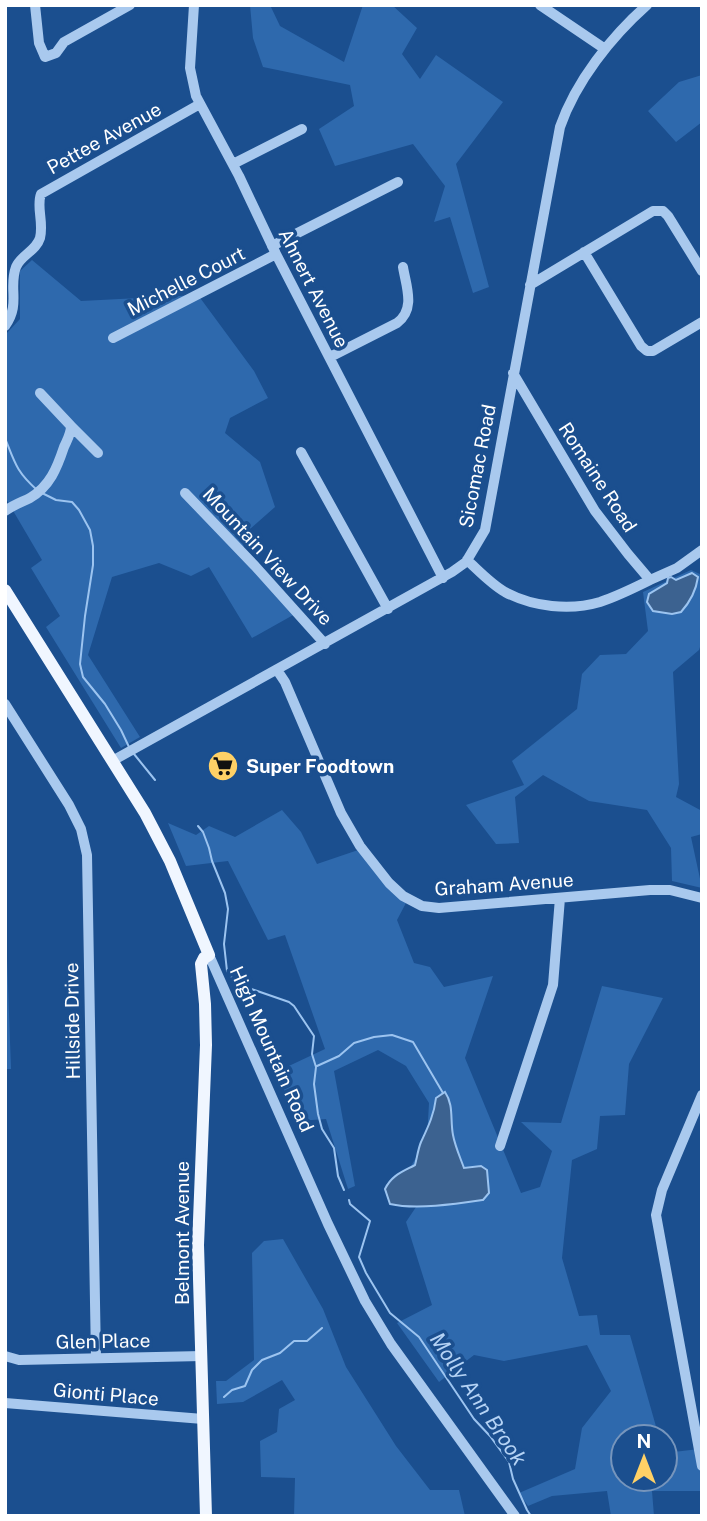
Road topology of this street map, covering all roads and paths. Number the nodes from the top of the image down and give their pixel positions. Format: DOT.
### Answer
graph roads {
  1 [pos="35,5"];
  2 [pos="130,5"];
  3 [pos="194,5"];
  4 [pos="540,5"];
  5 [pos="647,5"];
  6 [pos="605,49"];
  7 [pos="200,104"];
  8 [pos="302,129"];
  9 [pos="233,164"];
  10 [pos="398,182"];
  11 [pos="274,250"];
  12 [pos="584,253"];
  13 [pos="403,267"];
  14 [pos="702,271"];
  15 [pos="530,285"];
  16 [pos="702,322"];
  17 [pos="5,326"];
  18 [pos="113,338"];
  19 [pos="330,357"];
  20 [pos="513,373"];
  21 [pos="40,393"];
  22 [pos="71,426"];
  23 [pos="301,452"];
  24 [pos="98,453"];
  25 [pos="185,493"];
  26 [pos="5,510"];
  27 [pos="702,550"];
  28 [pos="467,561"];
  29 [pos="443,578"];
  30 [pos="650,580"];
  31 [pos="5,590"];
  32 [pos="388,609"];
  33 [pos="325,644"];
  34 [pos="277,670"];
  35 [pos="5,704"];
  36 [pos="112,761"];
  37 [pos="560,898"];
  38 [pos="702,898"];
  39 [pos="209,955"];
  40 [pos="702,1095"];
  41 [pos="500,1146"];
  42 [pos="5,1356"];
  43 [pos="202,1356"];
  44 [pos="96,1358"];
  45 [pos="5,1404"];
  46 [pos="203,1419"];
  47 [pos="702,1466"];
  48 [pos="206,1516"];
  49 [pos="515,1516"];
  1 -- 2 [label="street"];
  3 -- 7 [label="street, Ahnert Avenue"];
  4 -- 6 [label="street"];
  5 -- 6 [label="street, Sicomac Road"];
  6 -- 15 [label="street, Sicomac Road"];
  7 -- 9 [label="street, Ahnert Avenue"];
  7 -- 17 [label="street, Pettee Avenue"];
  8 -- 9 [label="street"];
  9 -- 11 [label="street, Ahnert Avenue"];
  10 -- 11 [label="street, Michelle Court"];
  11 -- 18 [label="street, Michelle Court"];
  11 -- 19 [label="street, Ahnert Avenue"];
  12 -- 14 [label="street"];
  12 -- 15 [label="street"];
  12 -- 16 [label="street"];
  13 -- 19 [label="street"];
  15 -- 20 [label="street, Sicomac Road"];
  19 -- 29 [label="street, Ahnert Avenue"];
  20 -- 28 [label="street, Sicomac Road"];
  20 -- 30 [label="street, Romaine Road"];
  21 -- 22 [label="street"];
  22 -- 24 [label="street"];
  22 -- 26 [label="street"];
  23 -- 32 [label="street"];
  25 -- 33 [label="street, Mountain View Drive"];
  27 -- 30 [label="street"];
  28 -- 29 [label="street, Sicomac Road"];
  28 -- 30 [label="street"];
  29 -- 32 [label="street, Sicomac Road"];
  31 -- 36 [label="main road, High Mountain Road"];
  32 -- 33 [label="street, Sicomac Road"];
  33 -- 34 [label="street, Sicomac Road"];
  34 -- 36 [label="street, Sicomac Road"];
  34 -- 37 [label="street, Graham Avenue"];
  35 -- 44 [label="street, Hillside Drive"];
  36 -- 39 [label="main road, High Mountain Road"];
  37 -- 38 [label="street, Graham Avenue"];
  37 -- 41 [label="street"];
  39 -- 43 [label="main road, Belmont Avenue"];
  39 -- 49 [label="street, High Mountain Road"];
  40 -- 47 [label="street"];
  42 -- 44 [label="street, Glen Place"];
  43 -- 44 [label="street, Glen Place"];
  43 -- 46 [label="main road, Belmont Avenue"];
  45 -- 46 [label="street, Gionti Place"];
  46 -- 48 [label="main road, Belmont Avenue"];
}
